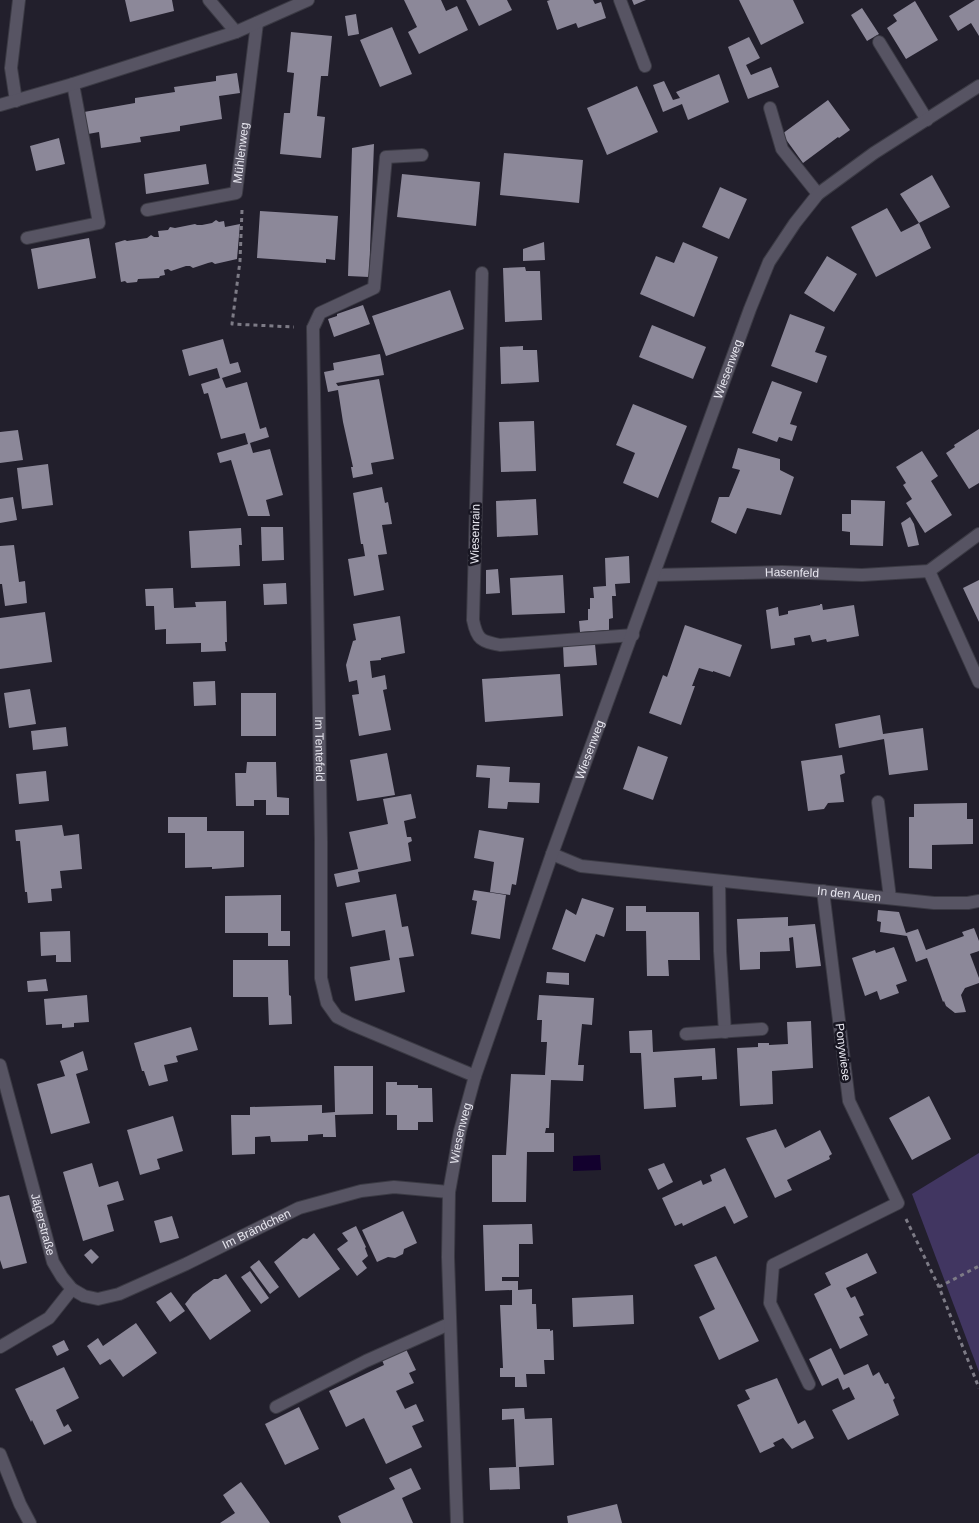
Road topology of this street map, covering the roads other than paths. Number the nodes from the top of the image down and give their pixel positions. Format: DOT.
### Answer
graph roads {
  1 [pos="18,0"];
  2 [pos="209,0"];
  3 [pos="308,0"];
  4 [pos="620,0"];
  5 [pos="256,23"];
  6 [pos="236,32"];
  7 [pos="880,42"];
  8 [pos="645,66"];
  9 [pos="73,84"];
  10 [pos="979,86"];
  11 [pos="16,101"];
  12 [pos="0,105"];
  13 [pos="770,108"];
  14 [pos="927,120"];
  15 [pos="422,155"];
  16 [pos="818,194"];
  17 [pos="147,210"];
  18 [pos="27,238"];
  19 [pos="482,273"];
  20 [pos="979,534"];
  21 [pos="929,571"];
  22 [pos="654,576"];
  23 [pos="633,635"];
  24 [pos="979,682"];
  25 [pos="878,802"];
  26 [pos="552,854"];
  27 [pos="719,881"];
  28 [pos="823,891"];
  29 [pos="890,898"];
  30 [pos="979,901"];
  31 [pos="762,1029"];
  32 [pos="725,1032"];
  33 [pos="686,1034"];
  34 [pos="0,1065"];
  35 [pos="475,1076"];
  36 [pos="449,1192"];
  37 [pos="72,1289"];
  38 [pos="449,1324"];
  39 [pos="0,1347"];
  40 [pos="809,1384"];
  41 [pos="276,1407"];
  42 [pos="0,1454"];
  43 [pos="30,1523"];
  44 [pos="457,1523"];
  1 -- 11 [label="street"];
  2 -- 6 [label="street"];
  3 -- 5 [label="street"];
  4 -- 8 [label="street"];
  5 -- 6 [label="street"];
  5 -- 17 [label="street, Mühlenweg"];
  6 -- 9 [label="street"];
  7 -- 14 [label="street"];
  9 -- 11 [label="street"];
  9 -- 18 [label="street"];
  10 -- 14 [label="street, Wiesenweg"];
  11 -- 12 [label="street"];
  13 -- 16 [label="street"];
  14 -- 16 [label="street, Wiesenweg"];
  15 -- 35 [label="street, Im Tentefeld"];
  16 -- 22 [label="street, Wiesenweg"];
  19 -- 23 [label="street, Wiesenrain"];
  20 -- 21 [label="street"];
  21 -- 22 [label="street, Hasenfeld"];
  21 -- 24 [label="street"];
  22 -- 23 [label="street, Wiesenweg"];
  23 -- 26 [label="street, Wiesenweg"];
  25 -- 29 [label="street"];
  26 -- 27 [label="street, In den Auen"];
  26 -- 35 [label="street, Wiesenweg"];
  27 -- 28 [label="street, In den Auen"];
  27 -- 32 [label="street"];
  28 -- 29 [label="street, In den Auen"];
  28 -- 40 [label="street, Ponywiese"];
  29 -- 30 [label="street, In den Auen"];
  31 -- 32 [label="street"];
  32 -- 33 [label="street"];
  34 -- 37 [label="street, Jägerstraße"];
  35 -- 36 [label="street, Wiesenweg"];
  36 -- 37 [label="street, Im Brändchen"];
  36 -- 38 [label="street, Wiesenweg"];
  37 -- 39 [label="street"];
  38 -- 41 [label="street"];
  38 -- 44 [label="street, Wiesenweg"];
  42 -- 43 [label="street"];
}
